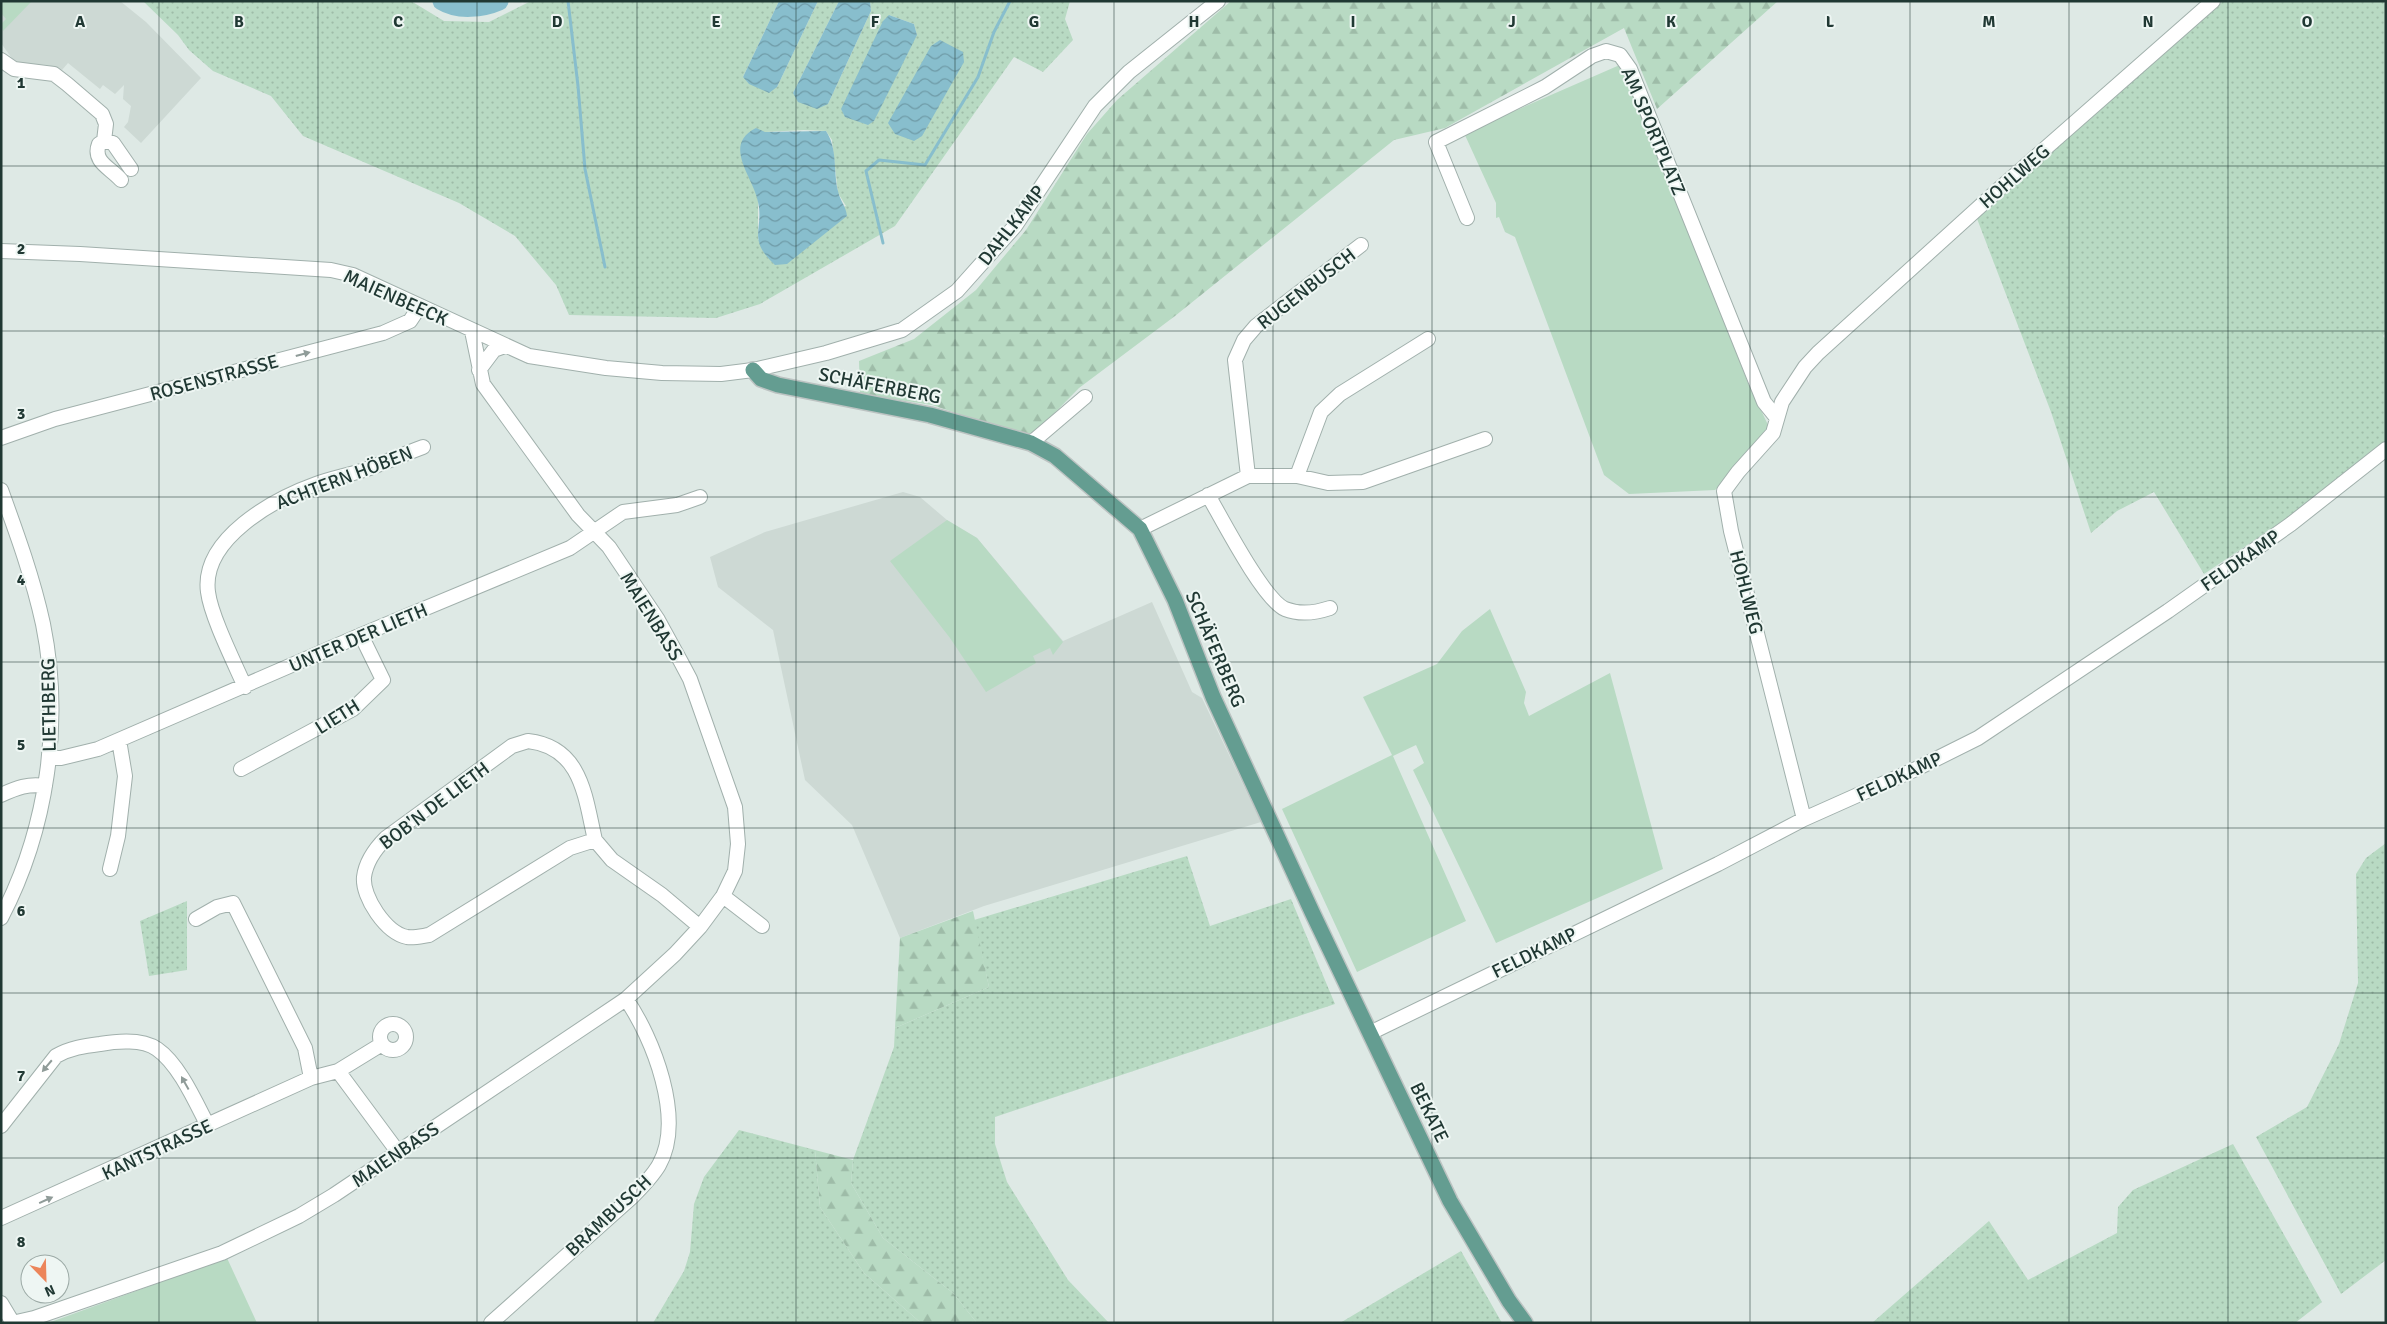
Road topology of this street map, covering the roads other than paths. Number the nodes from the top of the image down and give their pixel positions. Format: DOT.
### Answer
graph roads {
  1 [pos="1218,1"];
  2 [pos="2213,1"];
  3 [pos="1,60"];
  4 [pos="104,141"];
  5 [pos="131,169"];
  6 [pos="121,180"];
  7 [pos="1467,218"];
  8 [pos="1360,245"];
  9 [pos="1,251"];
  10 [pos="420,306"];
  11 [pos="472,331"];
  12 [pos="1428,339"];
  13 [pos="505,346"];
  14 [pos="479,370"];
  15 [pos="753,370"];
  16 [pos="1085,397"];
  17 [pos="1777,418"];
  18 [pos="1,438"];
  19 [pos="1485,439"];
  20 [pos="1031,443"];
  21 [pos="423,447"];
  22 [pos="2386,449"];
  23 [pos="1248,476"];
  24 [pos="1297,476"];
  25 [pos="1,490"];
  26 [pos="1208,495"];
  27 [pos="700,497"];
  28 [pos="1140,529"];
  29 [pos="596,532"];
  30 [pos="1330,608"];
  31 [pos="361,635"];
  32 [pos="244,687"];
  33 [pos="119,740"];
  34 [pos="49,758"];
  35 [pos="241,769"];
  36 [pos="45,786"];
  37 [pos="2,791"];
  38 [pos="1804,819"];
  39 [pos="595,840"];
  40 [pos="110,870"];
  41 [pos="723,896"];
  42 [pos="1312,912"];
  43 [pos="1,918"];
  44 [pos="196,919"];
  45 [pos="762,926"];
  46 [pos="700,927"];
  47 [pos="626,999"];
  48 [pos="1370,1033"];
  49 [pos="382,1044"];
  50 [pos="338,1071"];
  51 [pos="311,1078"];
  52 [pos="1,1126"];
  53 [pos="208,1126"];
  54 [pos="398,1152"];
  55 [pos="1,1218"];
  56 [pos="1,1303"];
  57 [pos="12,1323"];
  58 [pos="491,1323"];
  59 [pos="1525,1323"];
  1 -- 15 [label="street, DAHLKAMP"];
  2 -- 17 [label="street, HOHLWEG"];
  3 -- 4 [label="street"];
  4 -- 5 [label="street"];
  4 -- 6 [label="street"];
  7 -- 17 [label="street, AM SPORTPLATZ"];
  8 -- 23 [label="street, RUGENBUSCH"];
  9 -- 10 [label="street, MAIENBEECK"];
  10 -- 11 [label="street, MAIENBEECK"];
  18 -- 10 [label="street, ROSENSTRASSE, one-way"];
  11 -- 13 [label="street, MAIENBEECK"];
  11 -- 14 [label="street, MAIENBASS"];
  12 -- 24 [label="street"];
  13 -- 14 [label="street"];
  13 -- 15 [label="street, MAIENBEECK"];
  14 -- 29 [label="street, MAIENBASS"];
  15 -- 20 [label="main road, SCHÄFERBERG"];
  16 -- 20 [label="street"];
  17 -- 38 [label="street, HOHLWEG"];
  19 -- 24 [label="street"];
  20 -- 28 [label="main road, SCHÄFERBERG"];
  21 -- 32 [label="street, ACHTERN HÖBEN"];
  22 -- 38 [label="street, FELDKAMP"];
  23 -- 24 [label="street"];
  23 -- 26 [label="street"];
  25 -- 34 [label="street, LIETHBERG"];
  26 -- 28 [label="street"];
  26 -- 30 [label="street"];
  27 -- 29 [label="street, UNTER DER LIETH"];
  28 -- 42 [label="main road, SCHÄFERBERG"];
  29 -- 31 [label="street, UNTER DER LIETH"];
  29 -- 41 [label="street, MAIENBASS"];
  31 -- 32 [label="street, UNTER DER LIETH"];
  31 -- 35 [label="street, LIETH"];
  32 -- 33 [label="street, UNTER DER LIETH"];
  33 -- 34 [label="street, UNTER DER LIETH"];
  33 -- 40 [label="street"];
  34 -- 36 [label="street, LIETHBERG"];
  36 -- 37 [label="street"];
  36 -- 43 [label="street, LIETHBERG"];
  38 -- 48 [label="street, FELDKAMP"];
  39 -- 39 [label="street, BOB'N DE LIETH"];
  39 -- 46 [label="street, BOB'N DE LIETH"];
  41 -- 45 [label="street"];
  41 -- 46 [label="street, MAIENBASS"];
  42 -- 48 [label="main road, BEKATE"];
  44 -- 51 [label="street"];
  46 -- 47 [label="street, MAIENBASS"];
  47 -- 54 [label="street, MAIENBASS"];
  47 -- 58 [label="street, BRAMBUSCH"];
  48 -- 59 [label="main road, BEKATE"];
  49 -- 50 [label="street, KANTSTRASSE"];
  50 -- 51 [label="street, KANTSTRASSE"];
  50 -- 54 [label="street"];
  51 -- 53 [label="street, KANTSTRASSE"];
  53 -- 52 [label="street, one-way"];
  55 -- 53 [label="street, KANTSTRASSE, one-way"];
  54 -- 57 [label="street, MAIENBASS"];
  56 -- 57 [label="street"];
}
